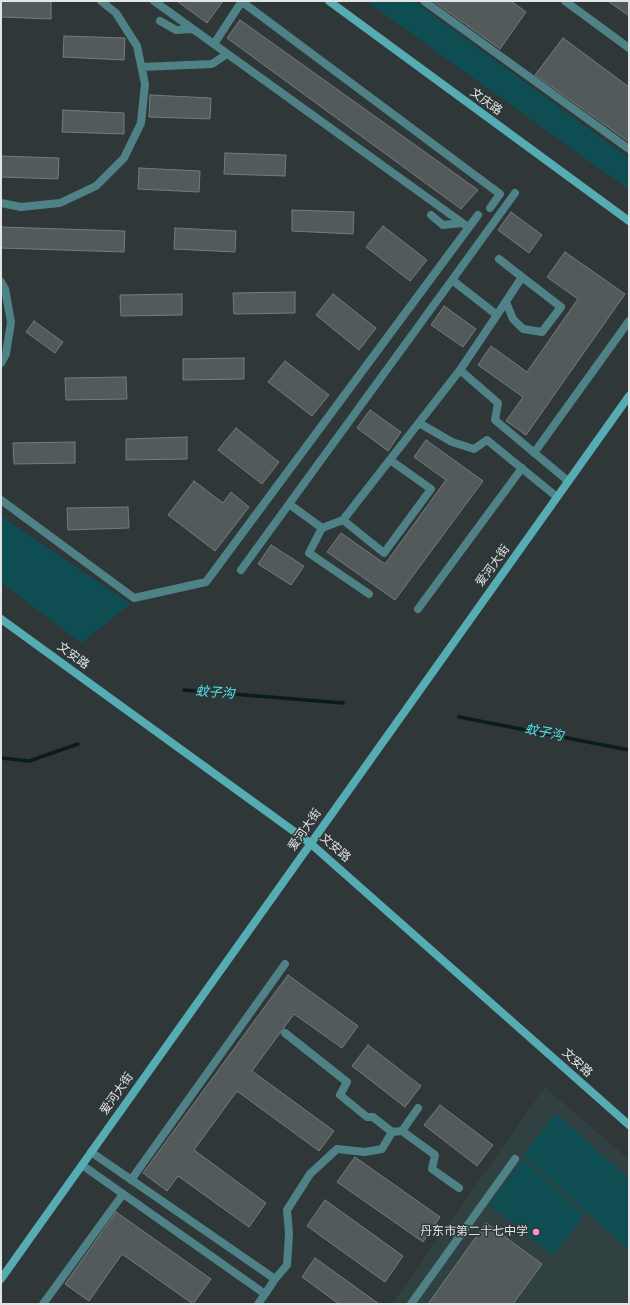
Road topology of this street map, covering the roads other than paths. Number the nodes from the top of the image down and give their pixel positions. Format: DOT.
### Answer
graph roads {
  1 [pos="101,1"];
  2 [pos="154,1"];
  3 [pos="242,1"];
  4 [pos="424,1"];
  5 [pos="564,1"];
  6 [pos="331,2"];
  7 [pos="160,21"];
  8 [pos="192,29"];
  9 [pos="214,44"];
  10 [pos="629,48"];
  11 [pos="227,54"];
  12 [pos="142,67"];
  13 [pos="629,149"];
  14 [pos="515,193"];
  15 [pos="1,203"];
  16 [pos="490,208"];
  17 [pos="478,214"];
  18 [pos="431,216"];
  19 [pos="629,222"];
  20 [pos="465,225"];
  21 [pos="499,259"];
  22 [pos="522,277"];
  23 [pos="452,280"];
  24 [pos="1,282"];
  25 [pos="506,302"];
  26 [pos="497,315"];
  27 [pos="629,321"];
  28 [pos="1,363"];
  29 [pos="460,370"];
  30 [pos="629,396"];
  31 [pos="418,423"];
  32 [pos="534,452"];
  33 [pos="390,460"];
  34 [pos="522,468"];
  35 [pos="568,481"];
  36 [pos="557,497"];
  37 [pos="1,500"];
  38 [pos="289,504"];
  39 [pos="343,520"];
  40 [pos="322,528"];
  41 [pos="240,570"];
  42 [pos="369,594"];
  43 [pos="418,609"];
  44 [pos="1,619"];
  45 [pos="310,843"];
  46 [pos="285,964"];
  47 [pos="285,1033"];
  48 [pos="418,1108"];
  49 [pos="629,1125"];
  50 [pos="402,1131"];
  51 [pos="392,1132"];
  52 [pos="91,1152"];
  53 [pos="515,1159"];
  54 [pos="82,1165"];
  55 [pos="131,1180"];
  56 [pos="459,1188"];
  57 [pos="123,1194"];
  58 [pos="1,1279"];
  59 [pos="275,1279"];
  60 [pos="265,1294"];
  61 [pos="43,1304"];
  62 [pos="258,1304"];
  63 [pos="411,1304"];
  1 -- 12 [label="street"];
  2 -- 8 [label="street"];
  3 -- 9 [label="street"];
  3 -- 16 [label="street"];
  4 -- 13 [label="street"];
  5 -- 10 [label="street"];
  6 -- 19 [label="street, 文庆路"];
  7 -- 8 [label="street"];
  8 -- 9 [label="street"];
  9 -- 11 [label="street"];
  11 -- 12 [label="street"];
  11 -- 20 [label="street"];
  12 -- 15 [label="street"];
  14 -- 23 [label="street"];
  17 -- 20 [label="street"];
  18 -- 20 [label="street"];
  20 -- 37 [label="street"];
  21 -- 22 [label="street"];
  22 -- 25 [label="street"];
  22 -- 25 [label="street"];
  23 -- 26 [label="street"];
  23 -- 38 [label="street"];
  24 -- 28 [label="street"];
  25 -- 26 [label="street"];
  26 -- 29 [label="street"];
  27 -- 32 [label="street"];
  29 -- 31 [label="street"];
  29 -- 32 [label="street"];
  30 -- 35 [label="street, 爱河大街"];
  31 -- 33 [label="street"];
  31 -- 34 [label="street"];
  32 -- 35 [label="street"];
  33 -- 39 [label="street"];
  33 -- 39 [label="street"];
  34 -- 36 [label="street"];
  34 -- 43 [label="street"];
  35 -- 36 [label="street, 爱河大街"];
  36 -- 45 [label="street, 爱河大街"];
  38 -- 40 [label="street"];
  38 -- 41 [label="street"];
  39 -- 40 [label="street"];
  40 -- 42 [label="street"];
  44 -- 45 [label="street, 文安路"];
  45 -- 49 [label="street, 文安路"];
  45 -- 52 [label="street, 爱河大街"];
  46 -- 55 [label="street"];
  47 -- 51 [label="street"];
  48 -- 50 [label="street"];
  50 -- 51 [label="street"];
  50 -- 56 [label="street"];
  51 -- 59 [label="street"];
  52 -- 54 [label="street, 爱河大街"];
  52 -- 55 [label="street"];
  53 -- 63 [label="street"];
  54 -- 57 [label="street"];
  54 -- 58 [label="street, 爱河大街"];
  55 -- 59 [label="street"];
  57 -- 60 [label="street"];
  57 -- 61 [label="street"];
  59 -- 60 [label="street"];
  60 -- 62 [label="street"];
}
